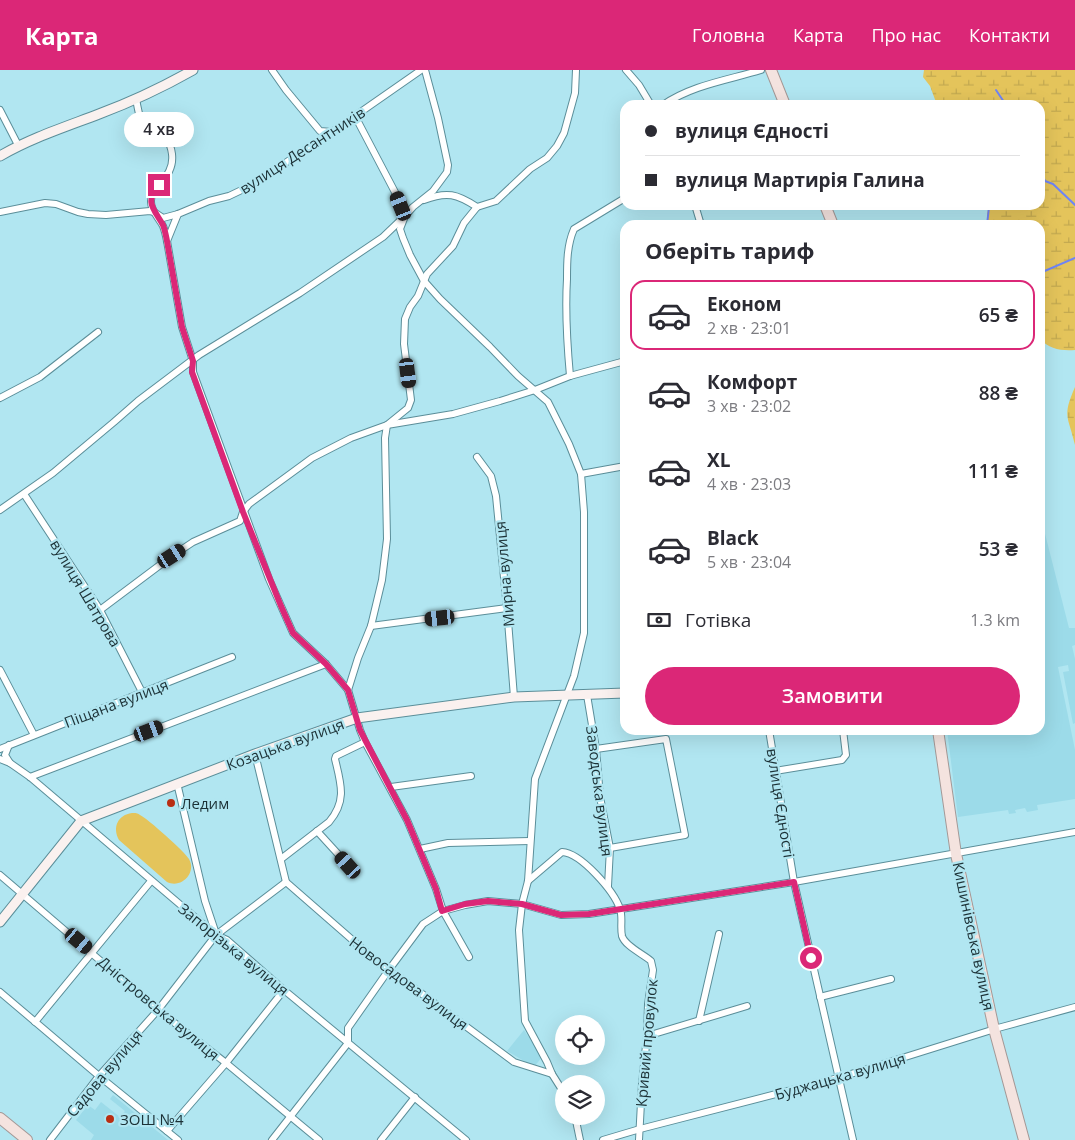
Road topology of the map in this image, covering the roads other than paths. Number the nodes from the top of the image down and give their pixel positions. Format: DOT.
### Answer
graph roads {
  1 [pos="193,70"];
  2 [pos="272,70"];
  3 [pos="423,70"];
  4 [pos="576,70"];
  5 [pos="626,70"];
  6 [pos="761,70"];
  7 [pos="771,70"];
  8 [pos="136,99"];
  9 [pos="648,100"];
  10 [pos="673,100"];
  11 [pos="783,100"];
  12 [pos="0,110"];
  13 [pos="355,116"];
  14 [pos="332,132"];
  15 [pos="18,145"];
  16 [pos="0,156"];
  17 [pos="620,201"];
  18 [pos="421,202"];
  19 [pos="477,207"];
  20 [pos="0,212"];
  21 [pos="154,212"];
  22 [pos="178,214"];
  23 [pos="405,216"];
  24 [pos="389,231"];
  25 [pos="402,238"];
  26 [pos="167,241"];
  27 [pos="424,280"];
  28 [pos="98,332"];
  29 [pos="193,361"];
  30 [pos="620,362"];
  31 [pos="570,376"];
  32 [pos="535,390"];
  33 [pos="0,398"];
  34 [pos="387,426"];
  35 [pos="477,456"];
  36 [pos="620,467"];
  37 [pos="580,474"];
  38 [pos="24,494"];
  39 [pos="0,510"];
  40 [pos="243,512"];
  41 [pos="508,608"];
  42 [pos="100,610"];
  43 [pos="371,626"];
  44 [pos="232,657"];
  45 [pos="326,664"];
  46 [pos="0,670"];
  47 [pos="348,690"];
  48 [pos="620,692"];
  49 [pos="143,694"];
  50 [pos="567,694"];
  51 [pos="587,695"];
  52 [pos="514,697"];
  53 [pos="357,718"];
  54 [pos="34,735"];
  55 [pos="770,735"];
  56 [pos="843,735"];
  57 [pos="939,735"];
  58 [pos="365,742"];
  59 [pos="9,745"];
  60 [pos="0,749"];
  61 [pos="596,749"];
  62 [pos="255,754"];
  63 [pos="0,760"];
  64 [pos="10,763"];
  65 [pos="776,772"];
  66 [pos="471,776"];
  67 [pos="30,777"];
  68 [pos="177,783"];
  69 [pos="391,787"];
  70 [pos="81,821"];
  71 [pos="317,831"];
  72 [pos="1075,832"];
  73 [pos="530,841"];
  74 [pos="610,848"];
  75 [pos="420,849"];
  76 [pos="956,854"];
  77 [pos="281,859"];
  78 [pos="348,865"];
  79 [pos="0,875"];
  80 [pos="151,881"];
  81 [pos="528,881"];
  82 [pos="286,882"];
  83 [pos="794,882"];
  84 [pos="608,886"];
  85 [pos="22,893"];
  86 [pos="522,904"];
  87 [pos="621,910"];
  88 [pos="442,911"];
  89 [pos="0,922"];
  90 [pos="718,934"];
  91 [pos="216,935"];
  92 [pos="93,953"];
  93 [pos="469,957"];
  94 [pos="388,971"];
  95 [pos="891,980"];
  96 [pos="284,990"];
  97 [pos="0,992"];
  98 [pos="820,997"];
  99 [pos="747,1006"];
  100 [pos="1075,1007"];
  101 [pos="158,1010"];
  102 [pos="699,1020"];
  103 [pos="35,1022"];
  104 [pos="994,1029"];
  105 [pos="647,1036"];
  106 [pos="348,1043"];
  107 [pos="226,1063"];
  108 [pos="552,1074"];
  109 [pos="99,1076"];
  110 [pos="838,1078"];
  111 [pos="555,1079"];
  112 [pos="415,1097"];
  113 [pos="290,1117"];
  114 [pos="0,1118"];
  115 [pos="577,1125"];
  116 [pos="640,1129"];
  117 [pos="167,1131"];
  118 [pos="27,1140"];
  119 [pos="50,1140"];
  120 [pos="178,1140"];
  121 [pos="272,1140"];
  122 [pos="319,1140"];
  123 [pos="381,1140"];
  124 [pos="466,1140"];
  125 [pos="580,1140"];
  126 [pos="603,1140"];
  127 [pos="639,1140"];
  128 [pos="853,1140"];
  129 [pos="1024,1140"];
  1 -- 8 [label="street"];
  2 -- 14 [label="street"];
  3 -- 13 [label="street, вулиця Десантників"];
  3 -- 18 [label="street"];
  4 -- 19 [label="street"];
  5 -- 9 [label="street"];
  6 -- 10 [label="street"];
  7 -- 11 [label="main road"];
  8 -- 15 [label="street"];
  8 -- 21 [label="street"];
  12 -- 15 [label="street"];
  13 -- 14 [label="street, вулиця Десантників"];
  13 -- 23 [label="street"];
  14 -- 22 [label="street, вулиця Десантників"];
  15 -- 16 [label="street"];
  17 -- 31 [label="street"];
  18 -- 19 [label="street"];
  18 -- 23 [label="street"];
  19 -- 27 [label="street"];
  20 -- 21 [label="street, вулиця Десантників"];
  21 -- 22 [label="street, вулиця Десантників"];
  21 -- 26 [label="street"];
  22 -- 26 [label="street"];
  23 -- 24 [label="street"];
  23 -- 25 [label="street"];
  24 -- 25 [label="street"];
  24 -- 29 [label="street"];
  25 -- 27 [label="street"];
  26 -- 29 [label="street"];
  27 -- 32 [label="street"];
  27 -- 34 [label="street"];
  28 -- 33 [label="street"];
  29 -- 38 [label="street"];
  29 -- 40 [label="street"];
  30 -- 31 [label="street"];
  31 -- 32 [label="street"];
  32 -- 34 [label="street"];
  32 -- 37 [label="street"];
  34 -- 40 [label="street"];
  34 -- 43 [label="street"];
  35 -- 41 [label="street, Мирна вулиця"];
  36 -- 37 [label="street"];
  37 -- 50 [label="street"];
  38 -- 39 [label="street"];
  38 -- 42 [label="street, вулиця Шатрова"];
  40 -- 42 [label="street"];
  40 -- 45 [label="street"];
  41 -- 43 [label="street"];
  41 -- 52 [label="street, Мирна вулиця"];
  42 -- 49 [label="street, вулиця Шатрова"];
  43 -- 47 [label="street"];
  44 -- 49 [label="street, Піщана вулиця"];
  45 -- 47 [label="street"];
  45 -- 67 [label="street"];
  46 -- 54 [label="street"];
  47 -- 53 [label="street"];
  48 -- 51 [label="street, Козацька вулиця"];
  49 -- 54 [label="street, Піщана вулиця"];
  50 -- 51 [label="street, Козацька вулиця"];
  50 -- 52 [label="street, Козацька вулиця"];
  50 -- 73 [label="street"];
  51 -- 61 [label="street, Заводська вулиця"];
  52 -- 53 [label="street, Козацька вулиця"];
  53 -- 58 [label="street"];
  53 -- 62 [label="street, Козацька вулиця"];
  54 -- 59 [label="street, Піщана вулиця"];
  55 -- 65 [label="street, вулиця Єдності"];
  56 -- 65 [label="street"];
  57 -- 76 [label="main road, Кишинівська вулиця"];
  58 -- 69 [label="street"];
  58 -- 71 [label="street"];
  59 -- 60 [label="street, Піщана вулиця"];
  59 -- 64 [label="street"];
  61 -- 74 [label="street, Заводська вулиця"];
  61 -- 74 [label="street"];
  62 -- 68 [label="street, Козацька вулиця"];
  62 -- 77 [label="street"];
  63 -- 64 [label="street, Запорізька вулиця"];
  64 -- 67 [label="street, Запорізька вулиця"];
  65 -- 83 [label="street, вулиця Єдності"];
  66 -- 69 [label="street"];
  67 -- 70 [label="street, Запорізька вулиця"];
  68 -- 70 [label="street, Козацька вулиця"];
  68 -- 91 [label="street"];
  69 -- 75 [label="street"];
  70 -- 80 [label="street, Запорізька вулиця"];
  70 -- 85 [label="street, Козацька вулиця"];
  71 -- 77 [label="street"];
  71 -- 78 [label="street"];
  72 -- 76 [label="street"];
  73 -- 75 [label="street"];
  73 -- 81 [label="street"];
  74 -- 84 [label="street, Заводська вулиця"];
  75 -- 88 [label="street"];
  76 -- 83 [label="street"];
  76 -- 104 [label="main road, Кишинівська вулиця"];
  77 -- 82 [label="street"];
  79 -- 85 [label="street, Дністровська вулиця"];
  80 -- 91 [label="street, Запорізька вулиця"];
  80 -- 92 [label="street"];
  81 -- 84 [label="street, Кривий провулок"];
  81 -- 86 [label="street"];
  82 -- 91 [label="street, Садова вулиця"];
  82 -- 94 [label="street, Новосадова вулиця"];
  83 -- 87 [label="street"];
  83 -- 98 [label="street, вулиця Єдності"];
  84 -- 87 [label="street, Кривий провулок"];
  85 -- 89 [label="street, Козацька вулиця"];
  85 -- 92 [label="street, Дністровська вулиця"];
  86 -- 87 [label="street"];
  86 -- 88 [label="street"];
  86 -- 108 [label="street"];
  87 -- 105 [label="street, Кривий провулок"];
  88 -- 93 [label="street"];
  88 -- 94 [label="street"];
  90 -- 102 [label="street"];
  91 -- 96 [label="street, Запорізька вулиця"];
  91 -- 101 [label="street, Садова вулиця"];
  92 -- 101 [label="street, Дністровська вулиця"];
  92 -- 103 [label="street"];
  94 -- 106 [label="street"];
  94 -- 108 [label="street, Новосадова вулиця"];
  95 -- 98 [label="street"];
  96 -- 106 [label="street, Запорізька вулиця"];
  96 -- 107 [label="street"];
  97 -- 103 [label="street"];
  98 -- 110 [label="street, вулиця Єдності"];
  99 -- 102 [label="street"];
  100 -- 104 [label="street, Буджацька вулиця"];
  101 -- 107 [label="street, Дністровська вулиця"];
  101 -- 109 [label="street, Садова вулиця"];
  102 -- 105 [label="street"];
  103 -- 109 [label="street"];
  104 -- 110 [label="street, Буджацька вулиця"];
  104 -- 129 [label="main road, Кишинівська вулиця"];
  105 -- 116 [label="street, Кривий провулок"];
  106 -- 112 [label="street, Запорізька вулиця"];
  106 -- 113 [label="street"];
  107 -- 113 [label="street, Дністровська вулиця"];
  107 -- 117 [label="street"];
  108 -- 111 [label="street"];
  109 -- 117 [label="street"];
  109 -- 119 [label="street, Садова вулиця"];
  110 -- 116 [label="street, Буджацька вулиця"];
  110 -- 128 [label="street, вулиця Єдності"];
  112 -- 123 [label="street"];
  112 -- 124 [label="street, Запорізька вулиця"];
  113 -- 121 [label="street"];
  113 -- 122 [label="street, Дністровська вулиця"];
  114 -- 118 [label="main road"];
  115 -- 125 [label="street"];
  116 -- 126 [label="street, Буджацька вулиця"];
  116 -- 127 [label="street, Кривий провулок"];
  117 -- 120 [label="street"];
}
